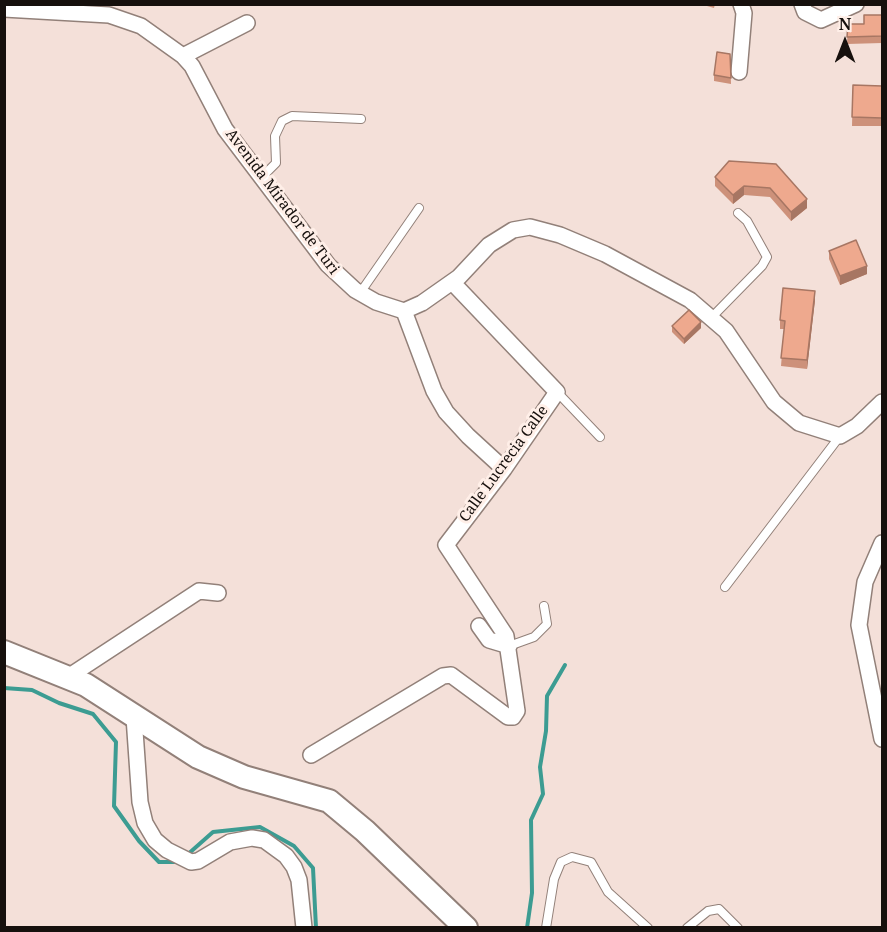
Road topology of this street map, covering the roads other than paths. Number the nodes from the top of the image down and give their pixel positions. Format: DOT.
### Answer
graph roads {
  1 [pos="741,4"];
  2 [pos="802,4"];
  3 [pos="856,4"];
  4 [pos="4,9"];
  5 [pos="247,22"];
  6 [pos="183,56"];
  7 [pos="739,72"];
  8 [pos="361,119"];
  9 [pos="263,176"];
  10 [pos="419,208"];
  11 [pos="738,213"];
  12 [pos="452,282"];
  13 [pos="360,293"];
  14 [pos="404,311"];
  15 [pos="712,317"];
  16 [pos="557,392"];
  17 [pos="882,402"];
  18 [pos="840,436"];
  19 [pos="600,437"];
  20 [pos="504,469"];
  21 [pos="882,543"];
  22 [pos="725,587"];
  23 [pos="218,593"];
  24 [pos="544,606"];
  25 [pos="479,626"];
  26 [pos="509,646"];
  27 [pos="4,652"];
  28 [pos="68,677"];
  29 [pos="134,717"];
  30 [pos="882,739"];
  31 [pos="311,755"];
  32 [pos="304,927"];
  33 [pos="466,927"];
  34 [pos="546,927"];
  35 [pos="648,927"];
  36 [pos="687,927"];
  37 [pos="738,927"];
  1 -- 7 [label="street"];
  2 -- 3 [label="street"];
  4 -- 6 [label="street, Avenida Mirador de Turi"];
  5 -- 6 [label="street"];
  6 -- 9 [label="street, Avenida Mirador de Turi"];
  8 -- 9 [label="lane"];
  9 -- 13 [label="street, Avenida Mirador de Turi"];
  10 -- 13 [label="lane"];
  11 -- 15 [label="lane"];
  12 -- 14 [label="street"];
  12 -- 15 [label="street"];
  12 -- 16 [label="street, Calle Lucrecia Calle"];
  13 -- 14 [label="street, Avenida Mirador de Turi"];
  14 -- 20 [label="street"];
  15 -- 18 [label="street"];
  16 -- 19 [label="lane"];
  16 -- 20 [label="street, Calle Lucrecia Calle"];
  17 -- 18 [label="street"];
  18 -- 22 [label="lane"];
  20 -- 26 [label="street, Calle Lucrecia Calle"];
  21 -- 30 [label="street"];
  23 -- 28 [label="street"];
  24 -- 26 [label="lane"];
  25 -- 26 [label="street"];
  26 -- 31 [label="street"];
  27 -- 28 [label="main road"];
  28 -- 29 [label="main road"];
  29 -- 32 [label="street"];
  29 -- 33 [label="main road"];
  34 -- 35 [label="lane"];
  36 -- 37 [label="lane"];
}
